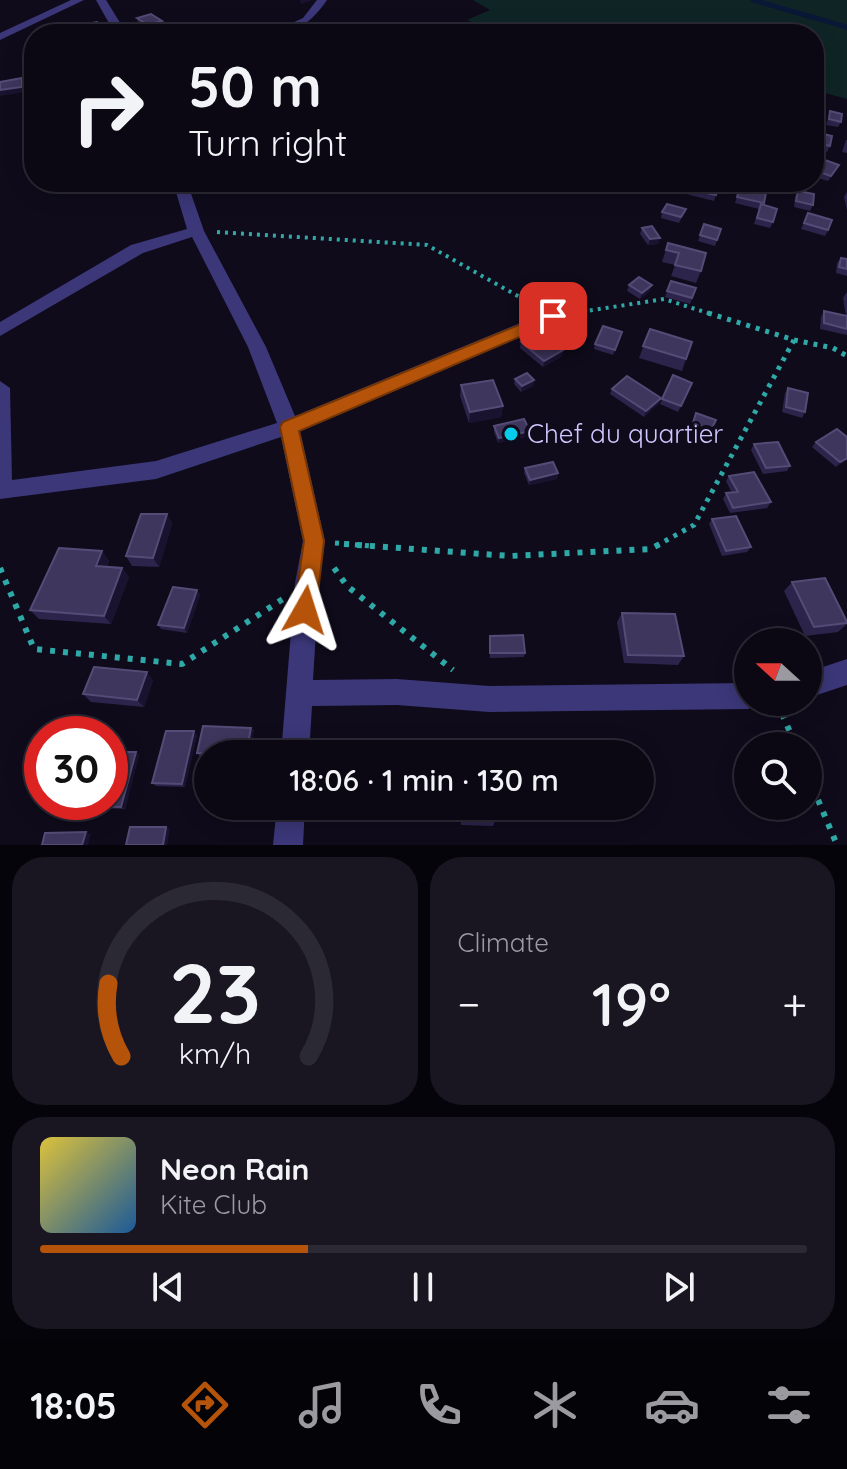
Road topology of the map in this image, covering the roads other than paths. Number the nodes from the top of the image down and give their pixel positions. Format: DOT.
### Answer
graph roads {
  1 [pos="79,0"];
  2 [pos="101,0"];
  3 [pos="322,0"];
  4 [pos="28,24"];
  5 [pos="115,24"];
  6 [pos="298,24"];
  7 [pos="24,26"];
  8 [pos="0,37"];
  9 [pos="183,192"];
  10 [pos="196,231"];
  11 [pos="553,316"];
  12 [pos="0,330"];
  13 [pos="0,388"];
  14 [pos="289,427"];
  15 [pos="1,489"];
  16 [pos="847,672"];
  17 [pos="822,680"];
  18 [pos="299,693"];
  19 [pos="734,696"];
  20 [pos="296,740"];
  21 [pos="290,820"];
  22 [pos="288,845"];
  1 -- 4 [label="street"];
  2 -- 5 [label="street"];
  3 -- 6 [label="street"];
  7 -- 8 [label="street"];
  9 -- 10 [label="street"];
  10 -- 12 [label="street"];
  10 -- 14 [label="street"];
  11 -- 14 [label="street"];
  13 -- 15 [label="street"];
  14 -- 15 [label="street"];
  14 -- 18 [label="street"];
  16 -- 17 [label="street"];
  18 -- 19 [label="street"];
  18 -- 20 [label="street"];
  21 -- 22 [label="street"];
}
